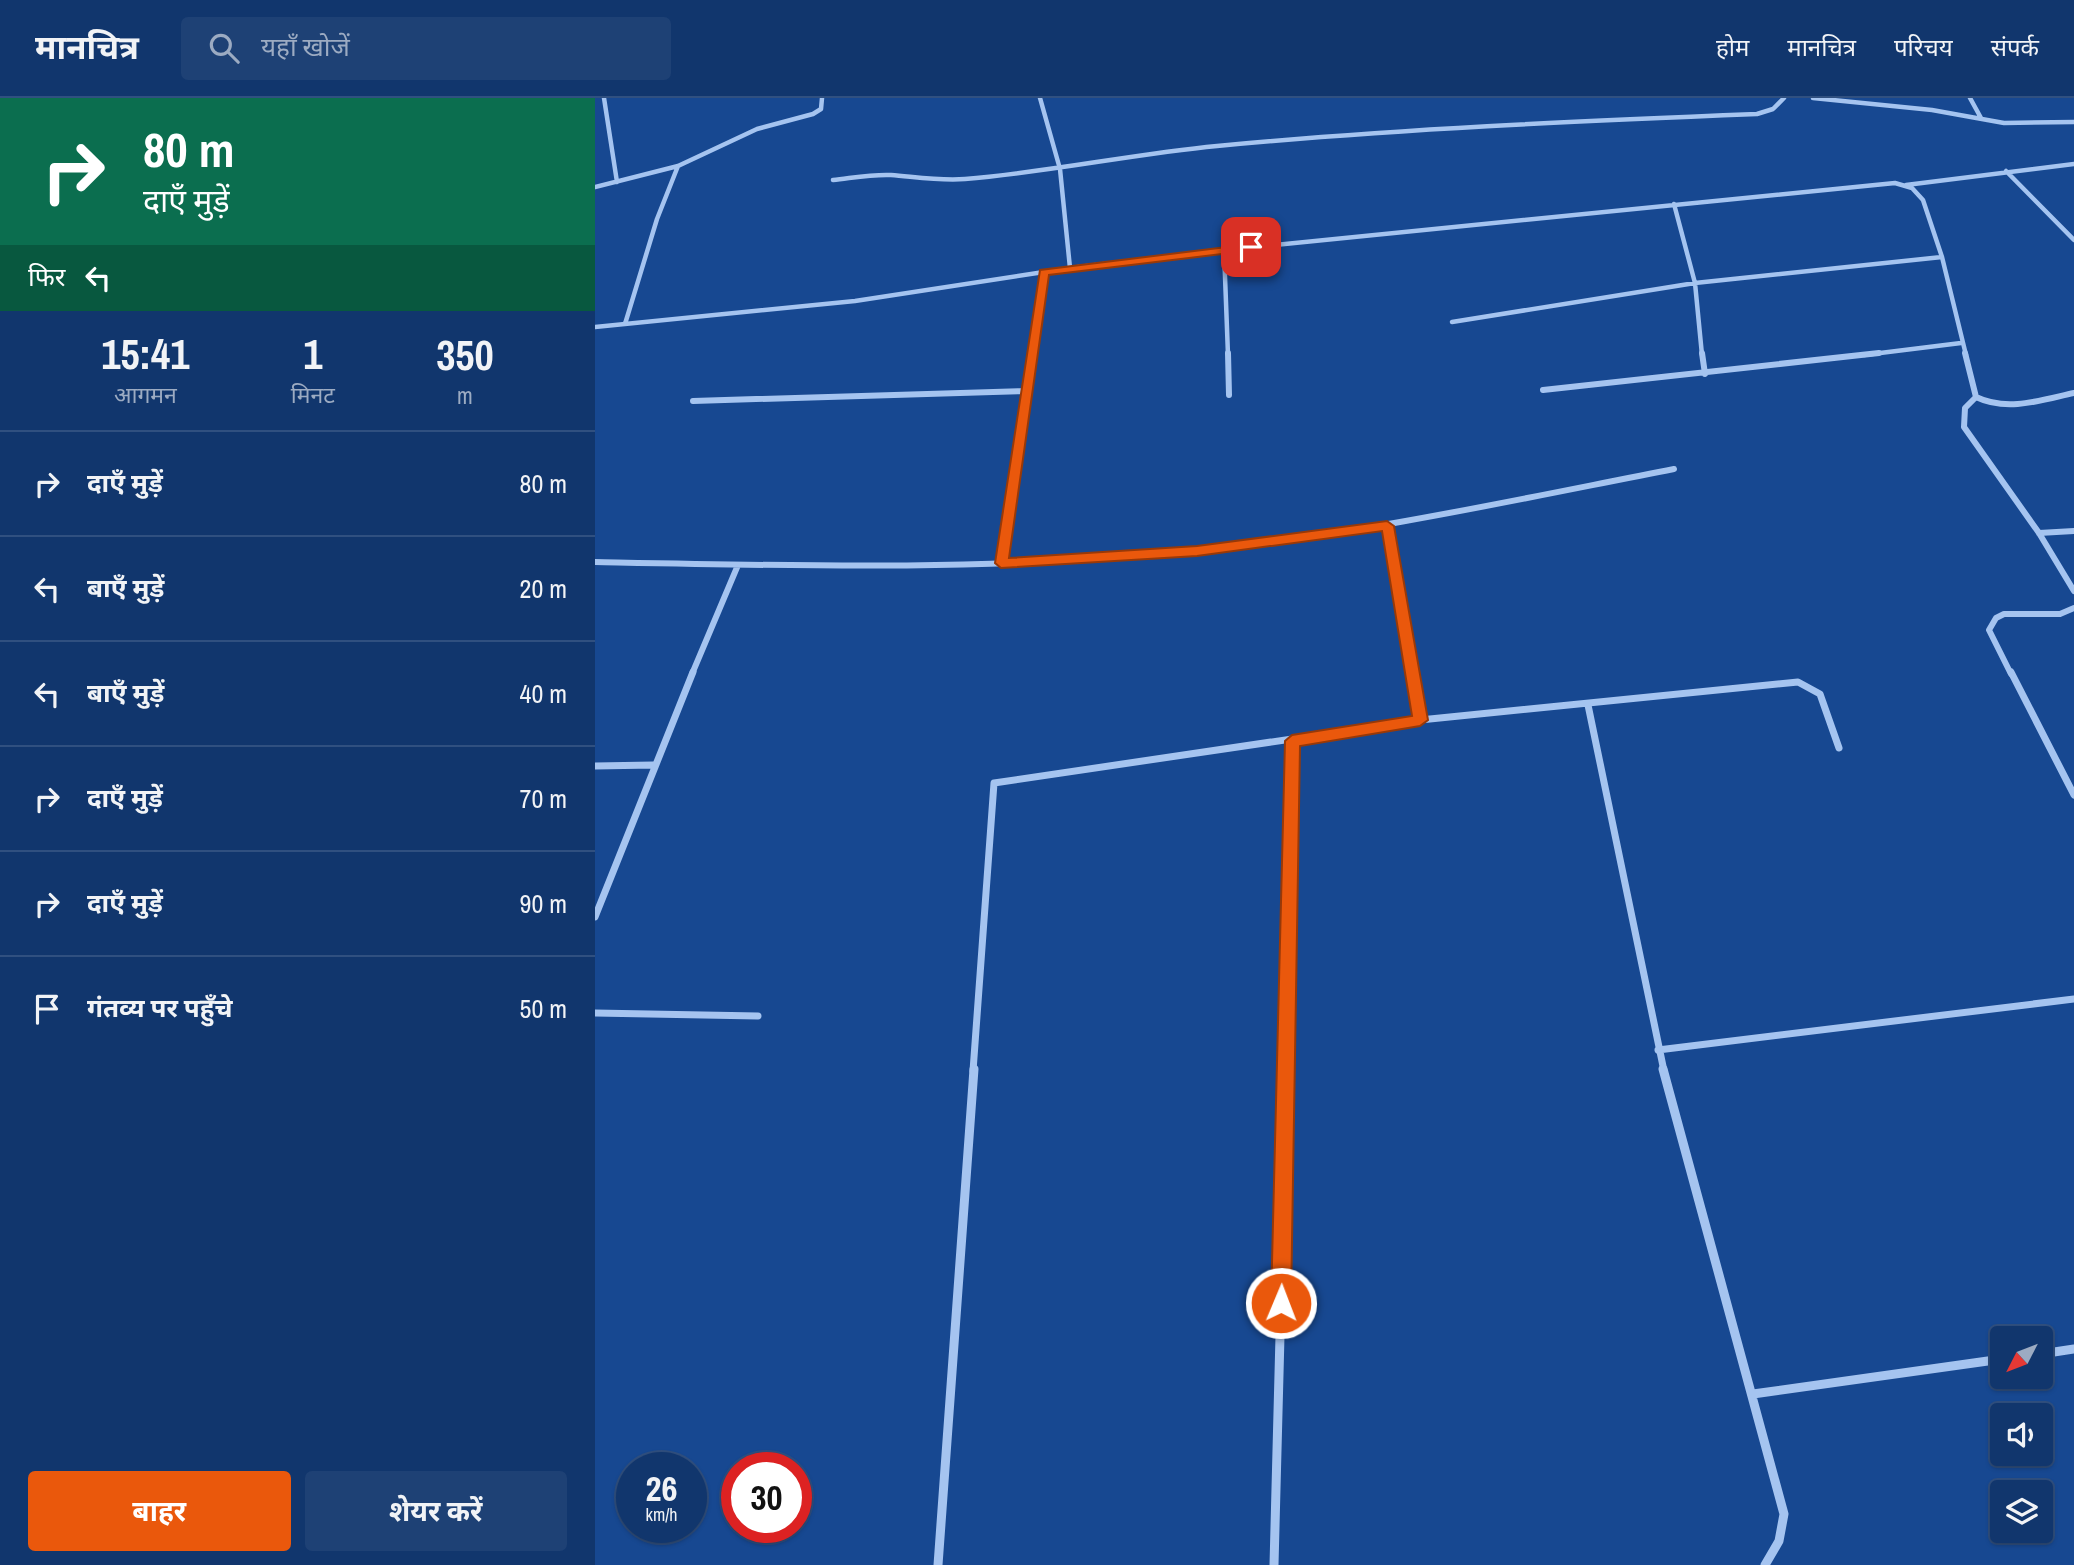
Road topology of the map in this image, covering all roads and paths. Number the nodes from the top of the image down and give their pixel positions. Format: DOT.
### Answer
graph roads {
  1 [pos="604,98"];
  2 [pos="822,98"];
  3 [pos="1040,98"];
  4 [pos="1784,98"];
  5 [pos="1813,98"];
  6 [pos="1970,98"];
  7 [pos="1980,118"];
  8 [pos="2074,122"];
  9 [pos="2074,164"];
  10 [pos="678,166"];
  11 [pos="1060,169"];
  12 [pos="2006,171"];
  13 [pos="833,180"];
  14 [pos="617,182"];
  15 [pos="1905,185"];
  16 [pos="595,187"];
  17 [pos="1674,204"];
  18 [pos="2074,240"];
  19 [pos="1224,250"];
  20 [pos="1942,257"];
  21 [pos="1070,268"];
  22 [pos="1044,272"];
  23 [pos="1695,283"];
  24 [pos="1452,322"];
  25 [pos="625,324"];
  26 [pos="595,327"];
  27 [pos="1961,343"];
  28 [pos="1705,374"];
  29 [pos="1543,390"];
  30 [pos="1025,391"];
  31 [pos="2074,393"];
  32 [pos="1229,396"];
  33 [pos="1976,397"];
  34 [pos="693,401"];
  35 [pos="1674,469"];
  36 [pos="1387,526"];
  37 [pos="2074,531"];
  38 [pos="2039,533"];
  39 [pos="595,562"];
  40 [pos="1001,563"];
  41 [pos="738,565"];
  42 [pos="2074,591"];
  43 [pos="2074,608"];
  44 [pos="1588,705"];
  45 [pos="1420,720"];
  46 [pos="1292,741"];
  47 [pos="1839,748"];
  48 [pos="653,765"];
  49 [pos="595,766"];
  50 [pos="2074,796"];
  51 [pos="595,917"];
  52 [pos="2074,999"];
  53 [pos="595,1013"];
  54 [pos="758,1016"];
  55 [pos="1658,1049"];
  56 [pos="2074,1349"];
  57 [pos="2053,1352"];
  58 [pos="1990,1361"];
  59 [pos="1752,1394"];
  60 [pos="938,1565"];
  61 [pos="1274,1565"];
  62 [pos="1765,1565"];
  1 -- 14 [label="street"];
  2 -- 10 [label="street"];
  3 -- 11 [label="street"];
  4 -- 11 [label="street"];
  5 -- 7 [label="street"];
  6 -- 7 [label="street"];
  7 -- 8 [label="street"];
  9 -- 12 [label="street"];
  10 -- 14 [label="street"];
  10 -- 25 [label="street"];
  11 -- 13 [label="street"];
  11 -- 21 [label="street"];
  12 -- 15 [label="street"];
  12 -- 18 [label="street"];
  14 -- 16 [label="street"];
  15 -- 17 [label="street"];
  15 -- 20 [label="street"];
  17 -- 19 [label="street"];
  17 -- 23 [label="street"];
  19 -- 21 [label="street"];
  19 -- 32 [label="street"];
  20 -- 23 [label="street"];
  20 -- 27 [label="street"];
  21 -- 22 [label="street"];
  22 -- 25 [label="street"];
  22 -- 30 [label="street"];
  23 -- 24 [label="street"];
  23 -- 28 [label="street"];
  25 -- 26 [label="street"];
  27 -- 28 [label="street"];
  27 -- 33 [label="street"];
  28 -- 29 [label="street"];
  30 -- 34 [label="street"];
  30 -- 40 [label="street"];
  31 -- 33 [label="street"];
  33 -- 38 [label="street"];
  35 -- 36 [label="street"];
  36 -- 40 [label="street"];
  36 -- 45 [label="street"];
  37 -- 38 [label="street"];
  38 -- 42 [label="street"];
  39 -- 41 [label="street"];
  40 -- 41 [label="street"];
  41 -- 48 [label="street"];
  43 -- 50 [label="street"];
  44 -- 45 [label="street"];
  44 -- 47 [label="street"];
  44 -- 55 [label="street"];
  45 -- 46 [label="street"];
  46 -- 60 [label="street"];
  46 -- 61 [label="street"];
  48 -- 49 [label="street"];
  48 -- 51 [label="street"];
  52 -- 55 [label="street"];
  53 -- 54 [label="street"];
  55 -- 59 [label="street"];
  56 -- 57 [label="street"];
  58 -- 59 [label="street"];
  59 -- 62 [label="street"];
}
